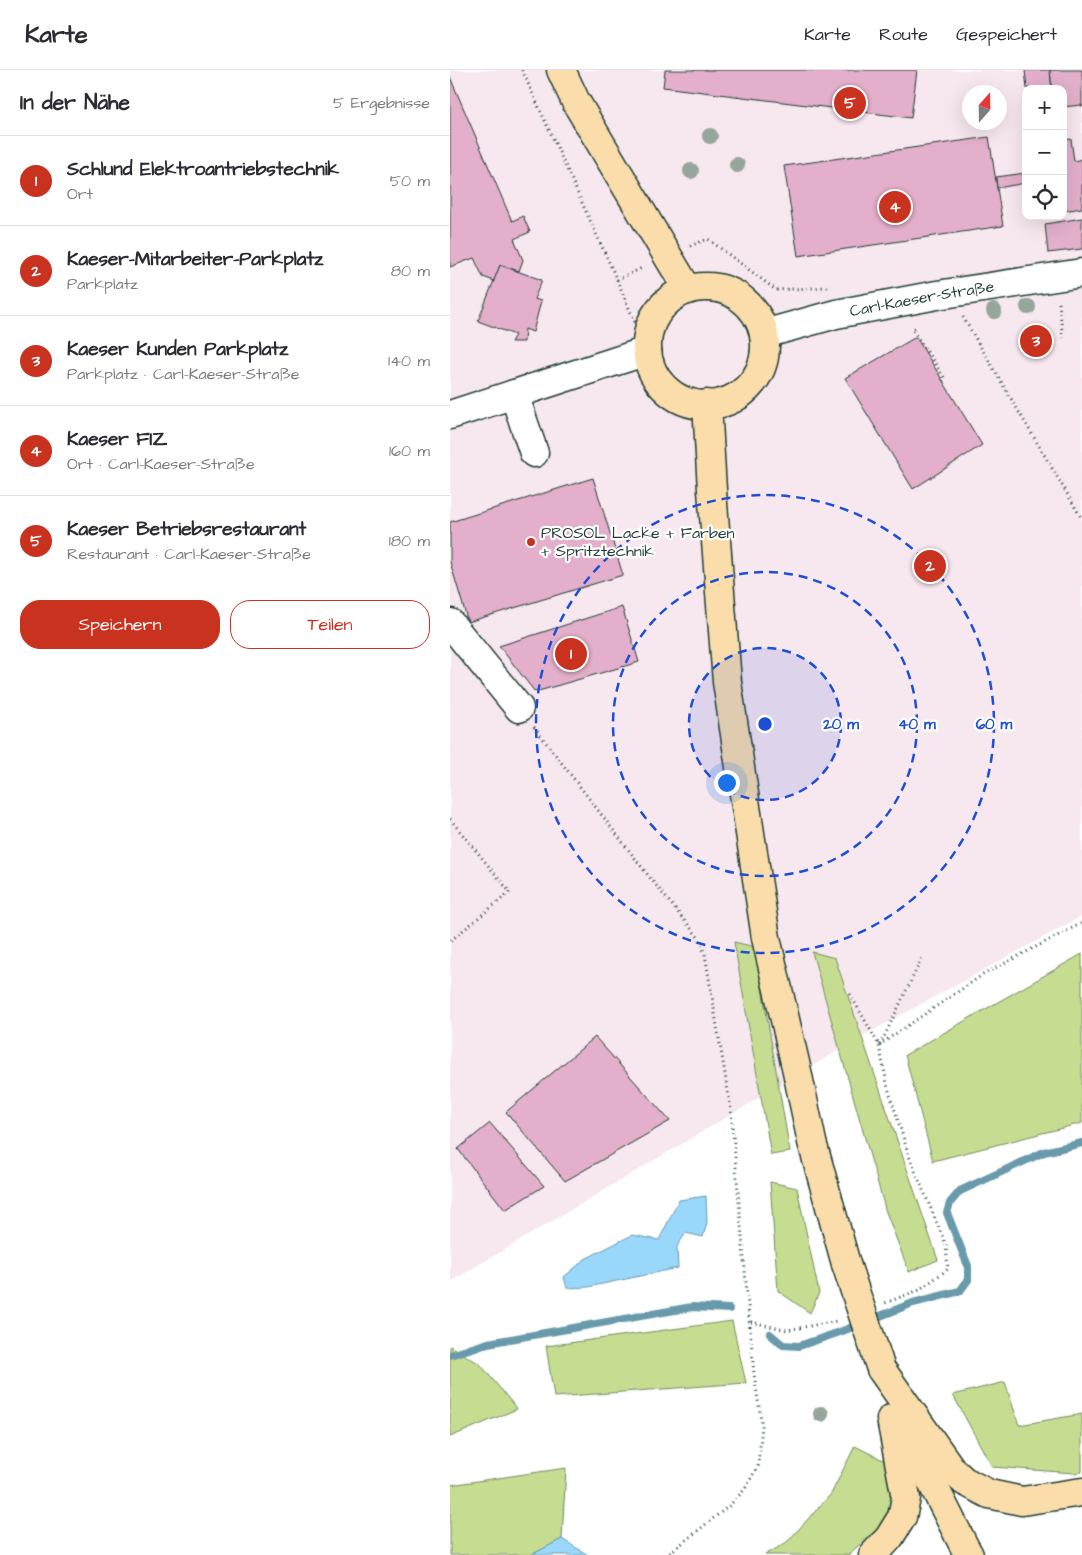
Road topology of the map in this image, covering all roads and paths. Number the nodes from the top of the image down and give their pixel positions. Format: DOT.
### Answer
graph roads {
  1 [pos="522,70"];
  2 [pos="561,70"];
  3 [pos="666,256"];
  4 [pos="1082,273"];
  5 [pos="617,280"];
  6 [pos="829,286"];
  7 [pos="688,290"];
  8 [pos="1058,299"];
  9 [pos="962,316"];
  10 [pos="764,334"];
  11 [pos="1063,338"];
  12 [pos="647,351"];
  13 [pos="514,394"];
  14 [pos="707,404"];
  15 [pos="450,415"];
  16 [pos="534,453"];
  17 [pos="1082,519"];
  18 [pos="450,623"];
  19 [pos="519,708"];
  20 [pos="450,818"];
  21 [pos="1082,923"];
  22 [pos="450,941"];
  23 [pos="922,958"];
  24 [pos="850,994"];
  25 [pos="879,1045"];
  26 [pos="899,1297"];
  27 [pos="841,1320"];
  28 [pos="750,1322"];
  29 [pos="881,1368"];
  30 [pos="921,1460"];
  31 [pos="1082,1492"];
  32 [pos="966,1551"];
  33 [pos="667,1555"];
  34 [pos="873,1555"];
  1 -- 5 [label="path"];
  2 -- 3 [label="main road"];
  3 -- 5 [label="path"];
  3 -- 6 [label="path"];
  3 -- 7 [label="main road"];
  4 -- 10 [label="street, Carl-Kaeser-Straße"];
  5 -- 12 [label="path"];
  7 -- 10 [label="main road"];
  7 -- 12 [label="main road"];
  8 -- 11 [label="path"];
  9 -- 17 [label="path"];
  10 -- 14 [label="main road"];
  12 -- 13 [label="street"];
  12 -- 14 [label="main road"];
  13 -- 15 [label="street"];
  13 -- 16 [label="street"];
  14 -- 29 [label="main road, bridge"];
  18 -- 19 [label="street"];
  19 -- 28 [label="path"];
  20 -- 22 [label="path"];
  21 -- 25 [label="path"];
  23 -- 25 [label="path"];
  24 -- 25 [label="path"];
  25 -- 26 [label="path"];
  27 -- 28 [label="path"];
  28 -- 33 [label="path"];
  29 -- 30 [label="main road"];
  29 -- 30 [label="main road"];
  30 -- 31 [label="main road"];
  30 -- 32 [label="main road"];
  30 -- 34 [label="main road"];
}
